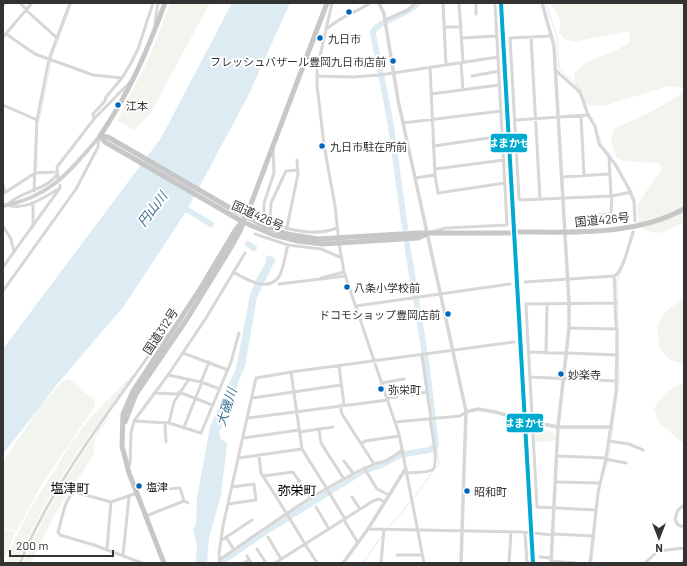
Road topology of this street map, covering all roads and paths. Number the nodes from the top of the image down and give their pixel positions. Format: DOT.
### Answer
graph roads {
  1 [pos="5,3"];
  2 [pos="20,3"];
  3 [pos="32,3"];
  4 [pos="70,3"];
  5 [pos="153,3"];
  6 [pos="158,3"];
  7 [pos="165,3"];
  8 [pos="327,3"];
  9 [pos="332,3"];
  10 [pos="370,3"];
  11 [pos="379,3"];
  12 [pos="416,3"];
  13 [pos="443,3"];
  14 [pos="459,3"];
  15 [pos="476,3"];
  16 [pos="495,3"];
  17 [pos="542,3"];
  18 [pos="3,6"];
  19 [pos="26,10"];
  20 [pos="476,14"];
  21 [pos="385,23"];
  22 [pos="156,27"];
  23 [pos="444,27"];
  24 [pos="461,27"];
  25 [pos="328,28"];
  26 [pos="4,35"];
  27 [pos="496,36"];
  28 [pos="552,36"];
  29 [pos="531,37"];
  30 [pos="57,38"];
  31 [pos="461,38"];
  32 [pos="498,57"];
  33 [pos="49,59"];
  34 [pos="462,63"];
  35 [pos="446,65"];
  36 [pos="430,67"];
  37 [pos="555,70"];
  38 [pos="499,71"];
  39 [pos="393,73"];
  40 [pos="317,76"];
  41 [pos="472,76"];
  42 [pos="122,78"];
  43 [pos="134,78"];
  44 [pos="499,85"];
  45 [pos="462,90"];
  46 [pos="431,94"];
  47 [pos="3,104"];
  48 [pos="501,111"];
  49 [pos="588,115"];
  50 [pos="581,116"];
  51 [pos="558,117"];
  52 [pos="536,118"];
  53 [pos="94,119"];
  54 [pos="37,120"];
  55 [pos="516,120"];
  56 [pos="433,121"];
  57 [pos="403,123"];
  58 [pos="100,136"];
  59 [pos="502,136"];
  60 [pos="434,146"];
  61 [pos="273,147"];
  62 [pos="609,156"];
  63 [pos="297,160"];
  64 [pos="504,160"];
  65 [pos="435,169"];
  66 [pos="298,170"];
  67 [pos="35,173"];
  68 [pos="610,174"];
  69 [pos="57,175"];
  70 [pos="435,175"];
  71 [pos="584,175"];
  72 [pos="562,177"];
  73 [pos="415,178"];
  74 [pos="505,183"];
  75 [pos="3,185"];
  76 [pos="34,191"];
  77 [pos="630,192"];
  78 [pos="4,193"];
  79 [pos="611,196"];
  80 [pos="563,197"];
  81 [pos="540,199"];
  82 [pos="33,203"];
  83 [pos="5,206"];
  84 [pos="684,209"];
  85 [pos="590,215"];
  86 [pos="244,220"];
  87 [pos="634,221"];
  88 [pos="270,222"];
  89 [pos="3,226"];
  90 [pos="33,227"];
  91 [pos="287,227"];
  92 [pos="262,228"];
  93 [pos="337,228"];
  94 [pos="518,232"];
  95 [pos="565,232"];
  96 [pos="633,232"];
  97 [pos="511,233"];
  98 [pos="255,234"];
  99 [pos="427,234"];
  100 [pos="338,241"];
  101 [pos="288,245"];
  102 [pos="14,252"];
  103 [pos="245,252"];
  104 [pos="342,258"];
  105 [pos="3,267"];
  106 [pos="233,272"];
  107 [pos="345,274"];
  108 [pos="614,276"];
  109 [pos="568,280"];
  110 [pos="525,282"];
  111 [pos="279,284"];
  112 [pos="510,284"];
  113 [pos="3,291"];
  114 [pos="440,294"];
  115 [pos="569,303"];
  116 [pos="616,303"];
  117 [pos="547,304"];
  118 [pos="356,306"];
  119 [pos="569,328"];
  120 [pos="617,329"];
  121 [pos="238,333"];
  122 [pos="167,334"];
  123 [pos="514,342"];
  124 [pos="452,351"];
  125 [pos="528,352"];
  126 [pos="183,353"];
  127 [pos="546,353"];
  128 [pos="566,353"];
  129 [pos="618,355"];
  130 [pos="422,356"];
  131 [pos="209,362"];
  132 [pos="375,362"];
  133 [pos="339,366"];
  134 [pos="228,370"];
  135 [pos="292,372"];
  136 [pos="168,375"];
  137 [pos="530,377"];
  138 [pos="563,378"];
  139 [pos="189,379"];
  140 [pos="404,379"];
  141 [pos="617,381"];
  142 [pos="201,382"];
  143 [pos="382,383"];
  144 [pos="341,385"];
  145 [pos="220,389"];
  146 [pos="294,392"];
  147 [pos="427,392"];
  148 [pos="154,393"];
  149 [pos="178,393"];
  150 [pos="411,395"];
  151 [pos="396,397"];
  152 [pos="195,398"];
  153 [pos="252,398"];
  154 [pos="387,399"];
  155 [pos="212,405"];
  156 [pos="342,405"];
  157 [pos="296,411"];
  158 [pos="466,412"];
  159 [pos="248,418"];
  160 [pos="430,419"];
  161 [pos="134,421"];
  162 [pos="395,422"];
  163 [pos="532,422"];
  164 [pos="167,423"];
  165 [pos="184,427"];
  166 [pos="333,427"];
  167 [pos="558,427"];
  168 [pos="611,427"];
  169 [pos="319,430"];
  170 [pos="299,431"];
  171 [pos="399,436"];
  172 [pos="243,438"];
  173 [pos="609,441"];
  174 [pos="166,442"];
  175 [pos="361,444"];
  176 [pos="302,449"];
  177 [pos="403,450"];
  178 [pos="643,450"];
  179 [pos="259,455"];
  180 [pos="556,456"];
  181 [pos="239,458"];
  182 [pos="606,459"];
  183 [pos="344,461"];
  184 [pos="626,463"];
  185 [pos="374,464"];
  186 [pos="128,467"];
  187 [pos="406,468"];
  188 [pos="365,469"];
  189 [pos="353,473"];
  190 [pos="407,473"];
  191 [pos="263,476"];
  192 [pos="344,479"];
  193 [pos="300,481"];
  194 [pos="555,482"];
  195 [pos="600,483"];
  196 [pos="232,487"];
  197 [pos="166,489"];
  198 [pos="328,491"];
  199 [pos="137,493"];
  200 [pos="389,495"];
  201 [pos="129,496"];
  202 [pos="276,496"];
  203 [pos="352,497"];
  204 [pos="311,499"];
  205 [pos="184,501"];
  206 [pos="111,502"];
  207 [pos="385,502"];
  208 [pos="188,504"];
  209 [pos="228,504"];
  210 [pos="684,506"];
  211 [pos="316,507"];
  212 [pos="554,508"];
  213 [pos="360,509"];
  214 [pos="596,510"];
  215 [pos="146,516"];
  216 [pos="288,516"];
  217 [pos="344,519"];
  218 [pos="252,520"];
  219 [pos="684,528"];
  220 [pos="329,529"];
  221 [pos="368,529"];
  222 [pos="384,529"];
  223 [pos="418,531"];
  224 [pos="462,532"];
  225 [pos="511,532"];
  226 [pos="525,533"];
  227 [pos="553,534"];
  228 [pos="594,536"];
  229 [pos="226,537"];
  230 [pos="268,537"];
  231 [pos="221,540"];
  232 [pos="358,543"];
  233 [pos="305,544"];
  234 [pos="684,548"];
  235 [pos="107,549"];
  236 [pos="257,549"];
  237 [pos="234,550"];
  238 [pos="397,554"];
  239 [pos="123,555"];
  240 [pos="422,555"];
  241 [pos="540,557"];
  242 [pos="281,559"];
  243 [pos="249,560"];
  244 [pos="684,560"];
  245 [pos="220,561"];
  246 [pos="551,561"];
  247 [pos="20,563"];
  248 [pos="142,563"];
  249 [pos="164,563"];
  250 [pos="244,563"];
  251 [pos="266,563"];
  252 [pos="275,563"];
  253 [pos="317,563"];
  254 [pos="343,563"];
  255 [pos="381,563"];
  256 [pos="424,563"];
  257 [pos="461,563"];
  258 [pos="509,563"];
  259 [pos="527,563"];
  260 [pos="576,563"];
  261 [pos="590,563"];
  262 [pos="645,563"];
  263 [pos="682,563"];
  1 -- 18 [label="street"];
  2 -- 19 [label="street"];
  3 -- 19 [label="street"];
  4 -- 30 [label="street"];
  5 -- 42 [label="street"];
  6 -- 22 [label="street"];
  7 -- 22 [label="highway"];
  8 -- 61 [label="highway, 国道312号"];
  9 -- 25 [label="street"];
  10 -- 25 [label="street"];
  11 -- 21 [label="street"];
  12 -- 21 [label="street"];
  13 -- 23 [label="street"];
  14 -- 24 [label="street"];
  15 -- 20 [label="street"];
  16 -- 27 [label="street"];
  17 -- 28 [label="street"];
  19 -- 26 [label="street"];
  19 -- 30 [label="street"];
  21 -- 39 [label="street"];
  22 -- 43 [label="highway"];
  23 -- 24 [label="street"];
  23 -- 35 [label="street"];
  24 -- 31 [label="street"];
  25 -- 40 [label="street"];
  26 -- 33 [label="street"];
  27 -- 31 [label="street"];
  27 -- 32 [label="street"];
  28 -- 29 [label="street"];
  28 -- 37 [label="street"];
  29 -- 52 [label="street"];
  29 -- 55 [label="street"];
  30 -- 33 [label="street"];
  31 -- 34 [label="street"];
  32 -- 34 [label="street"];
  32 -- 38 [label="street"];
  33 -- 42 [label="street"];
  33 -- 54 [label="street"];
  34 -- 35 [label="street"];
  34 -- 45 [label="street"];
  35 -- 36 [label="street"];
  36 -- 39 [label="street"];
  36 -- 46 [label="street"];
  37 -- 49 [label="street"];
  37 -- 51 [label="street"];
  38 -- 41 [label="street"];
  38 -- 44 [label="street"];
  39 -- 40 [label="street"];
  39 -- 57 [label="street"];
  40 -- 93 [label="street"];
  42 -- 53 [label="street"];
  43 -- 53 [label="street"];
  43 -- 58 [label="highway"];
  44 -- 45 [label="street"];
  44 -- 48 [label="street"];
  45 -- 46 [label="street"];
  46 -- 56 [label="street"];
  47 -- 54 [label="street"];
  48 -- 56 [label="street"];
  48 -- 59 [label="street"];
  49 -- 50 [label="street"];
  49 -- 62 [label="street"];
  50 -- 51 [label="street"];
  50 -- 71 [label="street"];
  51 -- 52 [label="street"];
  51 -- 72 [label="street"];
  52 -- 55 [label="street"];
  52 -- 81 [label="street"];
  53 -- 69 [label="street"];
  54 -- 67 [label="street"];
  55 -- 81 [label="street"];
  56 -- 57 [label="street"];
  56 -- 60 [label="street"];
  57 -- 73 [label="street"];
  58 -- 83 [label="main road"];
  58 -- 86 [label="highway, 国道426号"];
  58 -- 113 [label="street"];
  59 -- 60 [label="street"];
  59 -- 64 [label="street"];
  60 -- 65 [label="street"];
  61 -- 86 [label="highway, 国道312号"];
  61 -- 92 [label="street"];
  62 -- 68 [label="street"];
  62 -- 77 [label="street"];
  63 -- 66 [label="street"];
  64 -- 65 [label="street"];
  64 -- 74 [label="street"];
  65 -- 70 [label="street"];
  66 -- 88 [label="street"];
  66 -- 91 [label="street"];
  67 -- 69 [label="street"];
  67 -- 76 [label="street"];
  67 -- 78 [label="street"];
  68 -- 71 [label="street"];
  68 -- 79 [label="street"];
  69 -- 76 [label="street"];
  70 -- 73 [label="street"];
  70 -- 74 [label="street"];
  71 -- 72 [label="street"];
  72 -- 80 [label="street"];
  73 -- 99 [label="street"];
  74 -- 99 [label="street"];
  75 -- 78 [label="street"];
  76 -- 83 [label="street"];
  77 -- 79 [label="street"];
  77 -- 87 [label="street"];
  79 -- 80 [label="street"];
  79 -- 85 [label="street"];
  80 -- 81 [label="street"];
  80 -- 95 [label="street"];
  82 -- 83 [label="street"];
  82 -- 90 [label="street"];
  82 -- 90 [label="street"];
  84 -- 95 [label="highway, 国道426号"];
  86 -- 92 [label="highway, 国道426号"];
  86 -- 186 [label="highway, 国道312号"];
  88 -- 91 [label="street"];
  88 -- 92 [label="street"];
  89 -- 102 [label="street"];
  90 -- 102 [label="street"];
  91 -- 93 [label="street"];
  92 -- 98 [label="street"];
  92 -- 100 [label="highway, 国道426号"];
  92 -- 101 [label="street"];
  93 -- 100 [label="street"];
  94 -- 95 [label="highway, 国道426号"];
  95 -- 109 [label="street"];
  96 -- 108 [label="street"];
  97 -- 99 [label="highway, 国道426号"];
  99 -- 100 [label="highway, 国道426号"];
  99 -- 114 [label="street"];
  100 -- 104 [label="street"];
  101 -- 104 [label="street"];
  101 -- 106 [label="street"];
  102 -- 105 [label="street"];
  103 -- 106 [label="street"];
  104 -- 107 [label="street"];
  106 -- 126 [label="street"];
  107 -- 111 [label="street"];
  107 -- 118 [label="street"];
  108 -- 109 [label="street"];
  108 -- 116 [label="street"];
  109 -- 110 [label="street"];
  109 -- 115 [label="street"];
  112 -- 114 [label="street"];
  114 -- 118 [label="street"];
  114 -- 124 [label="street"];
  115 -- 116 [label="street"];
  115 -- 117 [label="street"];
  115 -- 119 [label="street"];
  116 -- 120 [label="street"];
  117 -- 125 [label="street"];
  117 -- 127 [label="street"];
  118 -- 132 [label="street"];
  119 -- 120 [label="street"];
  119 -- 128 [label="street"];
  120 -- 129 [label="street"];
  121 -- 134 [label="street"];
  122 -- 247 [label="street"];
  123 -- 124 [label="street"];
  124 -- 130 [label="street"];
  124 -- 158 [label="street"];
  125 -- 127 [label="street"];
  125 -- 137 [label="street"];
  126 -- 131 [label="street"];
  126 -- 136 [label="street"];
  127 -- 128 [label="street"];
  128 -- 129 [label="street"];
  128 -- 138 [label="street"];
  129 -- 141 [label="street"];
  130 -- 132 [label="street"];
  130 -- 147 [label="street"];
  131 -- 134 [label="street"];
  131 -- 142 [label="street"];
  132 -- 133 [label="street"];
  132 -- 143 [label="street"];
  133 -- 135 [label="street"];
  133 -- 144 [label="street"];
  134 -- 145 [label="street"];
  135 -- 146 [label="street"];
  135 -- 153 [label="street"];
  136 -- 139 [label="street"];
  136 -- 148 [label="street"];
  137 -- 138 [label="street"];
  137 -- 163 [label="street"];
  138 -- 141 [label="street"];
  138 -- 167 [label="street"];
  139 -- 142 [label="street"];
  139 -- 149 [label="street"];
  140 -- 143 [label="street"];
  141 -- 168 [label="street"];
  142 -- 145 [label="street"];
  142 -- 152 [label="street"];
  143 -- 154 [label="street"];
  144 -- 146 [label="street"];
  144 -- 156 [label="street"];
  145 -- 155 [label="street"];
  146 -- 153 [label="street"];
  146 -- 157 [label="street"];
  147 -- 150 [label="street"];
  147 -- 160 [label="street"];
  148 -- 149 [label="street"];
  148 -- 161 [label="street"];
  149 -- 152 [label="street"];
  149 -- 164 [label="street"];
  151 -- 154 [label="street"];
  152 -- 155 [label="street"];
  152 -- 165 [label="street"];
  153 -- 159 [label="street"];
  154 -- 156 [label="street"];
  154 -- 162 [label="street"];
  155 -- 165 [label="street"];
  156 -- 157 [label="street"];
  156 -- 175 [label="street"];
  157 -- 159 [label="street"];
  157 -- 170 [label="street"];
  158 -- 160 [label="street"];
  158 -- 163 [label="street"];
  158 -- 224 [label="street"];
  159 -- 172 [label="street"];
  160 -- 162 [label="street"];
  160 -- 190 [label="street"];
  161 -- 164 [label="street"];
  161 -- 186 [label="street"];
  162 -- 171 [label="street"];
  163 -- 167 [label="street"];
  163 -- 212 [label="street"];
  164 -- 165 [label="street"];
  164 -- 174 [label="street"];
  166 -- 169 [label="street"];
  167 -- 168 [label="street"];
  167 -- 180 [label="street"];
  168 -- 173 [label="street"];
  169 -- 170 [label="street"];
  169 -- 192 [label="street"];
  170 -- 172 [label="street"];
  170 -- 176 [label="street"];
  171 -- 175 [label="street"];
  171 -- 177 [label="street"];
  172 -- 181 [label="street"];
  173 -- 178 [label="street"];
  173 -- 182 [label="street"];
  175 -- 185 [label="street"];
  176 -- 179 [label="street"];
  176 -- 198 [label="street"];
  177 -- 185 [label="street"];
  177 -- 187 [label="street"];
  179 -- 181 [label="street"];
  179 -- 191 [label="street"];
  180 -- 182 [label="street"];
  180 -- 194 [label="street"];
  181 -- 196 [label="street"];
  182 -- 184 [label="street"];
  182 -- 195 [label="street"];
  183 -- 189 [label="street"];
  185 -- 188 [label="street"];
  186 -- 199 [label="highway, 国道312号"];
  187 -- 190 [label="street"];
  187 -- 200 [label="street"];
  188 -- 189 [label="street"];
  188 -- 200 [label="street"];
  189 -- 192 [label="street"];
  190 -- 223 [label="street"];
  191 -- 193 [label="street"];
  191 -- 202 [label="street"];
  192 -- 198 [label="street"];
  193 -- 202 [label="street"];
  193 -- 204 [label="street"];
  194 -- 195 [label="street"];
  194 -- 212 [label="street"];
  195 -- 214 [label="street"];
  196 -- 209 [label="street"];
  196 -- 209 [label="street"];
  197 -- 205 [label="street"];
  198 -- 204 [label="street"];
  198 -- 217 [label="street"];
  199 -- 201 [label="street"];
  199 -- 215 [label="highway, 国道312号"];
  200 -- 207 [label="street"];
  201 -- 206 [label="street"];
  201 -- 239 [label="street"];
  202 -- 216 [label="street"];
  203 -- 213 [label="street"];
  204 -- 216 [label="street"];
  205 -- 208 [label="street"];
  205 -- 215 [label="street"];
  206 -- 235 [label="street"];
  206 -- 235 [label="street"];
  207 -- 213 [label="street"];
  207 -- 221 [label="street"];
  209 -- 231 [label="street"];
  210 -- 219 [label="street"];
  211 -- 220 [label="street"];
  212 -- 214 [label="street"];
  212 -- 227 [label="street"];
  213 -- 217 [label="street"];
  214 -- 228 [label="street"];
  215 -- 249 [label="highway, 国道312号"];
  216 -- 233 [label="street"];
  216 -- 237 [label="street"];
  217 -- 220 [label="street"];
  217 -- 232 [label="street"];
  218 -- 229 [label="street"];
  220 -- 233 [label="street"];
  221 -- 222 [label="street"];
  221 -- 232 [label="street"];
  222 -- 223 [label="street"];
  222 -- 255 [label="street"];
  223 -- 224 [label="street"];
  223 -- 240 [label="street"];
  224 -- 225 [label="street"];
  224 -- 257 [label="street"];
  225 -- 226 [label="street"];
  225 -- 258 [label="street"];
  226 -- 227 [label="street"];
  226 -- 259 [label="street"];
  227 -- 228 [label="street"];
  227 -- 246 [label="street"];
  228 -- 261 [label="street"];
  229 -- 231 [label="street"];
  229 -- 237 [label="street"];
  230 -- 242 [label="street"];
  231 -- 245 [label="street"];
  232 -- 254 [label="street"];
  233 -- 242 [label="street"];
  233 -- 253 [label="street"];
  234 -- 262 [label="street"];
  235 -- 239 [label="street"];
  236 -- 251 [label="street"];
  237 -- 245 [label="street"];
  238 -- 240 [label="street"];
  239 -- 248 [label="street"];
  240 -- 256 [label="street"];
  241 -- 246 [label="street"];
  242 -- 252 [label="street"];
  243 -- 250 [label="street"];
  244 -- 263 [label="street"];
  246 -- 260 [label="street"];
}
